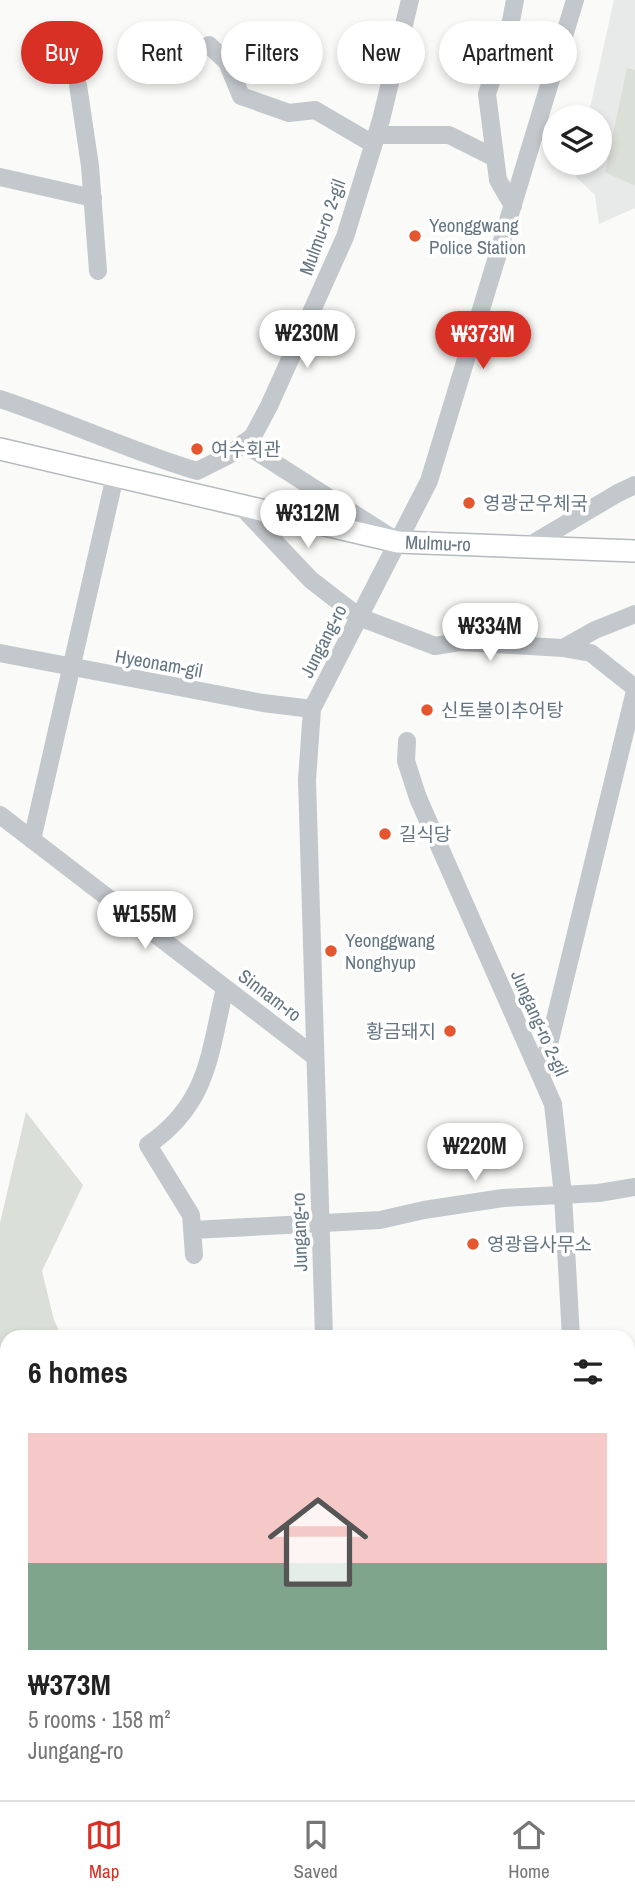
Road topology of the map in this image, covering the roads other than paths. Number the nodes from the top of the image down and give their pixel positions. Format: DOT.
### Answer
graph roads {
  1 [pos="410,0"];
  2 [pos="515,0"];
  3 [pos="575,0"];
  4 [pos="209,45"];
  5 [pos="78,85"];
  6 [pos="375,139"];
  7 [pos="495,158"];
  8 [pos="0,177"];
  9 [pos="93,198"];
  10 [pos="513,206"];
  11 [pos="98,271"];
  12 [pos="0,399"];
  13 [pos="243,443"];
  14 [pos="0,449"];
  15 [pos="115,476"];
  16 [pos="635,485"];
  17 [pos="239,505"];
  18 [pos="398,542"];
  19 [pos="527,547"];
  20 [pos="635,551"];
  21 [pos="635,614"];
  22 [pos="359,617"];
  23 [pos="563,648"];
  24 [pos="0,653"];
  25 [pos="70,668"];
  26 [pos="635,690"];
  27 [pos="312,709"];
  28 [pos="407,741"];
  29 [pos="0,815"];
  30 [pos="32,841"];
  31 [pos="225,988"];
  32 [pos="314,1056"];
  33 [pos="541,1077"];
  34 [pos="635,1187"];
  35 [pos="564,1195"];
  36 [pos="319,1222"];
  37 [pos="193,1230"];
  38 [pos="194,1255"];
  39 [pos="324,1330"];
  40 [pos="571,1330"];
  1 -- 6 [label="street, Mulmu-ro 2-gil"];
  2 -- 7 [label="street"];
  3 -- 10 [label="street, Jungang-ro"];
  4 -- 6 [label="street"];
  5 -- 9 [label="street"];
  6 -- 7 [label="street"];
  6 -- 13 [label="street, Mulmu-ro 2-gil"];
  7 -- 10 [label="street"];
  8 -- 9 [label="street"];
  9 -- 11 [label="street"];
  10 -- 18 [label="street, Jungang-ro"];
  12 -- 13 [label="street, Mulmu-ro 2-gil"];
  13 -- 18 [label="street"];
  14 -- 15 [label="main road, Mulmu-ro"];
  15 -- 17 [label="main road, Mulmu-ro"];
  15 -- 25 [label="street"];
  16 -- 19 [label="street"];
  17 -- 18 [label="main road, Mulmu-ro"];
  17 -- 22 [label="street"];
  18 -- 19 [label="main road, Mulmu-ro"];
  18 -- 22 [label="street, Jungang-ro"];
  19 -- 20 [label="main road, Mulmu-ro"];
  21 -- 23 [label="street"];
  22 -- 23 [label="street"];
  22 -- 27 [label="street, Jungang-ro"];
  23 -- 26 [label="street"];
  24 -- 25 [label="street, Hyeonam-gil"];
  25 -- 27 [label="street, Hyeonam-gil"];
  25 -- 30 [label="street"];
  26 -- 33 [label="street"];
  27 -- 32 [label="street, Jungang-ro"];
  28 -- 33 [label="street, Jungang-ro 2-gil"];
  29 -- 30 [label="street, Sinnam-ro"];
  30 -- 31 [label="street, Sinnam-ro"];
  31 -- 32 [label="street, Sinnam-ro"];
  31 -- 37 [label="street"];
  32 -- 36 [label="street, Jungang-ro"];
  33 -- 35 [label="street, Jungang-ro 2-gil"];
  34 -- 35 [label="street"];
  35 -- 36 [label="street"];
  35 -- 40 [label="street, Jungang-ro 2-gil"];
  36 -- 37 [label="street"];
  36 -- 39 [label="street, Jungang-ro"];
  37 -- 38 [label="street"];
}
